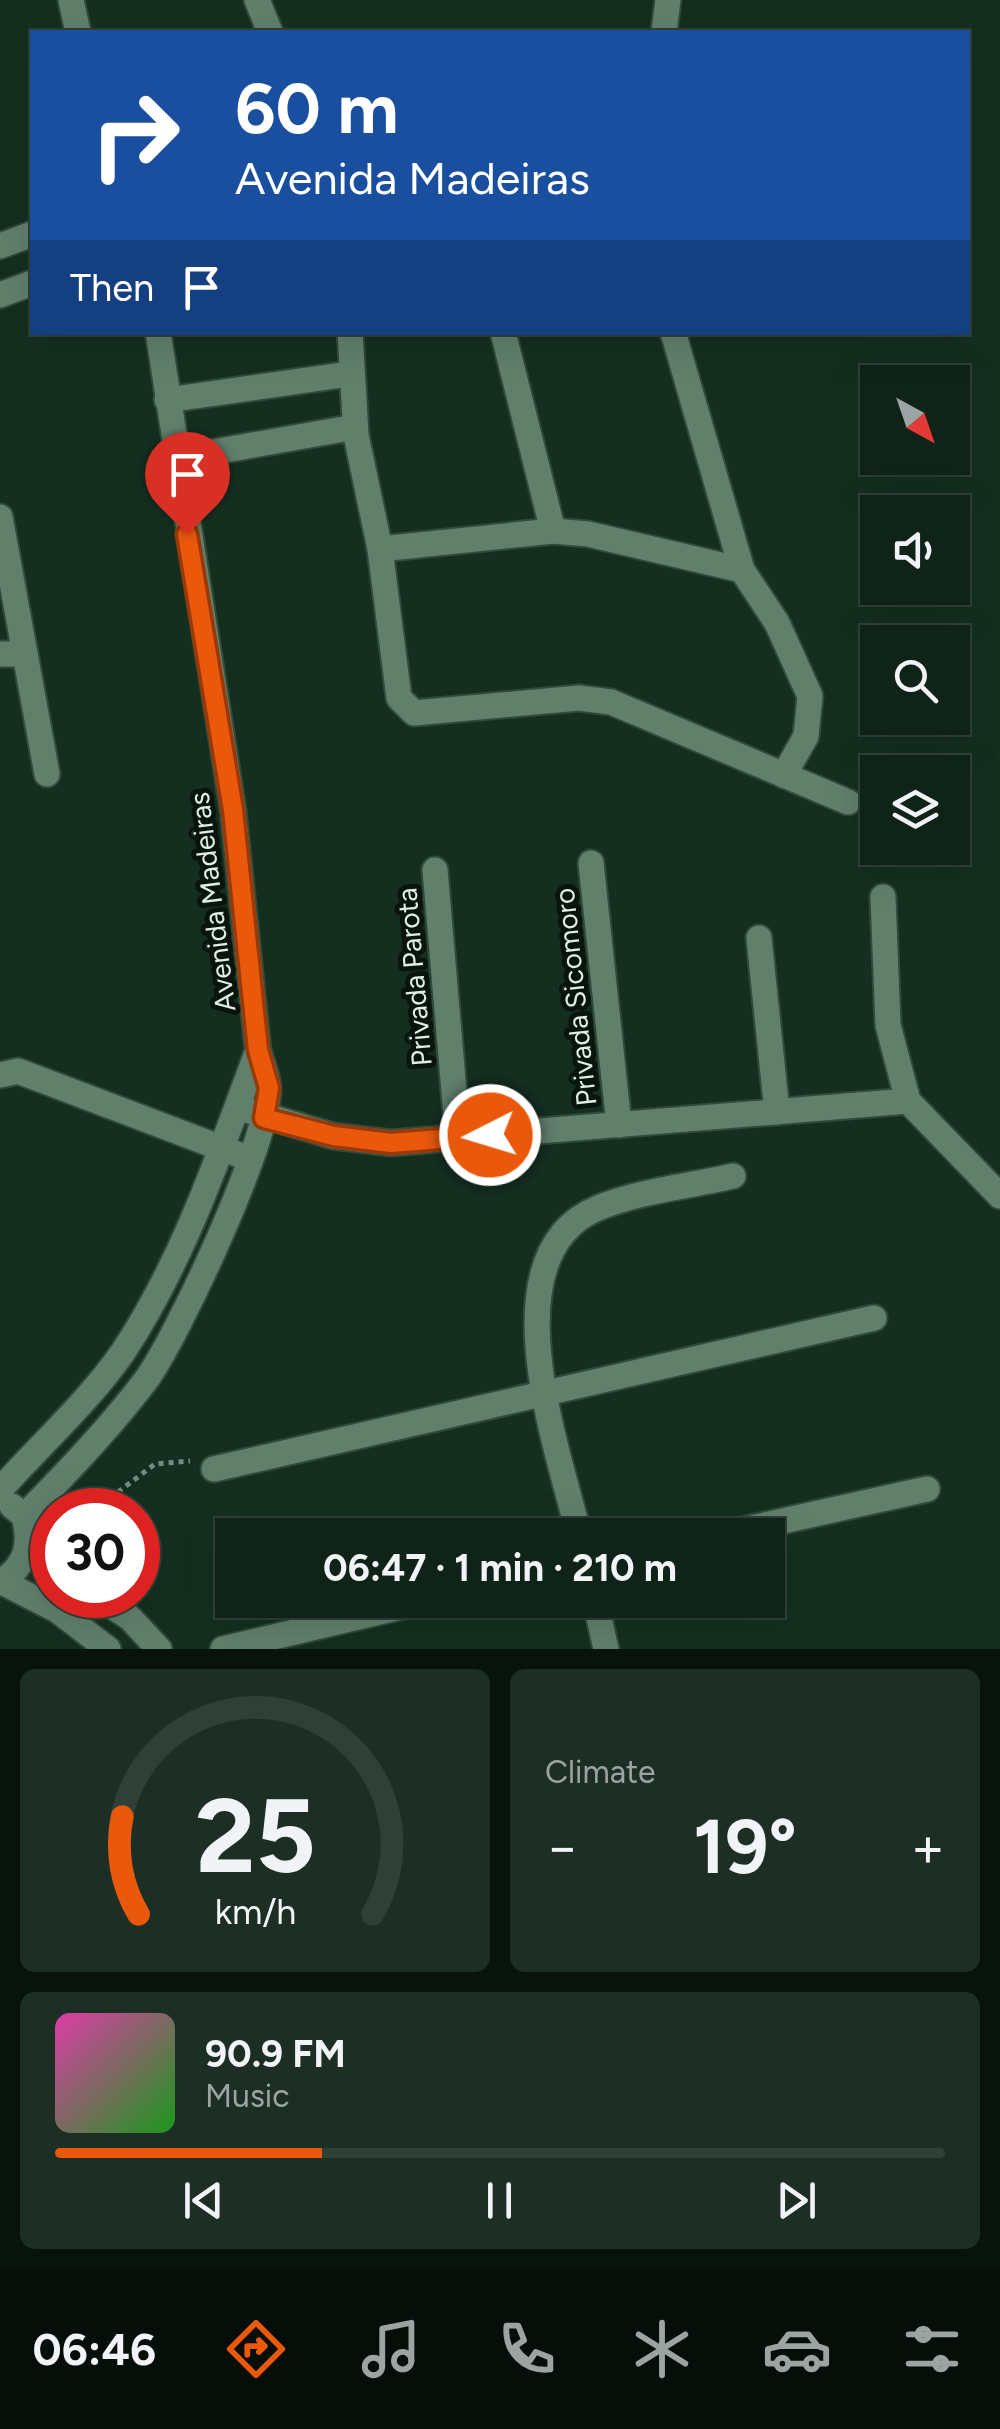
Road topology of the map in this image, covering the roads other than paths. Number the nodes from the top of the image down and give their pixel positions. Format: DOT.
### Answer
graph roads {
  1 [pos="70,0"];
  2 [pos="257,0"];
  3 [pos="668,0"];
  4 [pos="78,30"];
  5 [pos="269,30"];
  6 [pos="664,30"];
  7 [pos="30,235"];
  8 [pos="0,246"];
  9 [pos="30,285"];
  10 [pos="0,294"];
  11 [pos="158,335"];
  12 [pos="350,335"];
  13 [pos="504,335"];
  14 [pos="674,335"];
  15 [pos="350,374"];
  16 [pos="167,400"];
  17 [pos="355,426"];
  18 [pos="174,459"];
  19 [pos="0,517"];
  20 [pos="553,530"];
  21 [pos="380,549"];
  22 [pos="742,570"];
  23 [pos="13,654"];
  24 [pos="47,774"];
  25 [pos="784,775"];
  26 [pos="848,802"];
  27 [pos="591,864"];
  28 [pos="435,870"];
  29 [pos="883,896"];
  30 [pos="759,938"];
  31 [pos="0,1075"];
  32 [pos="908,1101"];
  33 [pos="777,1112"];
  34 [pos="252,1113"];
  35 [pos="619,1125"];
  36 [pos="458,1138"];
  37 [pos="224,1148"];
  38 [pos="250,1161"];
  39 [pos="733,1176"];
  40 [pos="1000,1196"];
  41 [pos="874,1318"];
  42 [pos="121,1354"];
  43 [pos="148,1378"];
  44 [pos="544,1393"];
  45 [pos="214,1468"];
  46 [pos="927,1488"];
  47 [pos="0,1493"];
  48 [pos="24,1516"];
  49 [pos="575,1518"];
  50 [pos="785,1520"];
  51 [pos="28,1550"];
  52 [pos="1,1582"];
  53 [pos="130,1618"];
  54 [pos="354,1618"];
  55 [pos="599,1618"];
  56 [pos="108,1649"];
  57 [pos="159,1649"];
  58 [pos="223,1649"];
  59 [pos="606,1649"];
  1 -- 4 [label="street"];
  2 -- 5 [label="street"];
  3 -- 6 [label="street"];
  7 -- 8 [label="street"];
  9 -- 10 [label="street"];
  11 -- 16 [label="street, Avenida Madeiras"];
  12 -- 15 [label="street"];
  13 -- 20 [label="street"];
  14 -- 22 [label="street"];
  15 -- 16 [label="street"];
  15 -- 17 [label="street"];
  16 -- 18 [label="street, Avenida Madeiras"];
  17 -- 18 [label="street"];
  17 -- 21 [label="street"];
  18 -- 34 [label="street, Avenida Madeiras"];
  19 -- 23 [label="street"];
  20 -- 21 [label="street"];
  20 -- 22 [label="street"];
  21 -- 25 [label="street"];
  22 -- 25 [label="street"];
  23 -- 24 [label="street"];
  25 -- 26 [label="street"];
  27 -- 35 [label="street, Privada Sicomoro"];
  28 -- 36 [label="street, Privada Parota"];
  29 -- 32 [label="street"];
  30 -- 33 [label="street"];
  31 -- 37 [label="street"];
  32 -- 33 [label="street"];
  32 -- 40 [label="street"];
  33 -- 35 [label="street"];
  34 -- 36 [label="street"];
  34 -- 37 [label="street, Avenida Madeiras"];
  34 -- 38 [label="street, Avenida Madeiras"];
  35 -- 36 [label="street"];
  37 -- 38 [label="street"];
  37 -- 42 [label="street, Avenida Madeiras"];
  38 -- 43 [label="street, Avenida Madeiras"];
  39 -- 44 [label="street"];
  41 -- 44 [label="street"];
  42 -- 43 [label="street"];
  42 -- 47 [label="street, Avenida Madeiras"];
  43 -- 48 [label="street, Avenida Madeiras"];
  44 -- 45 [label="street"];
  44 -- 49 [label="street"];
  46 -- 50 [label="street"];
  47 -- 48 [label="street"];
  48 -- 51 [label="street"];
  51 -- 52 [label="street"];
  52 -- 56 [label="street"];
  53 -- 57 [label="street"];
  54 -- 58 [label="street"];
  55 -- 59 [label="street"];
}
